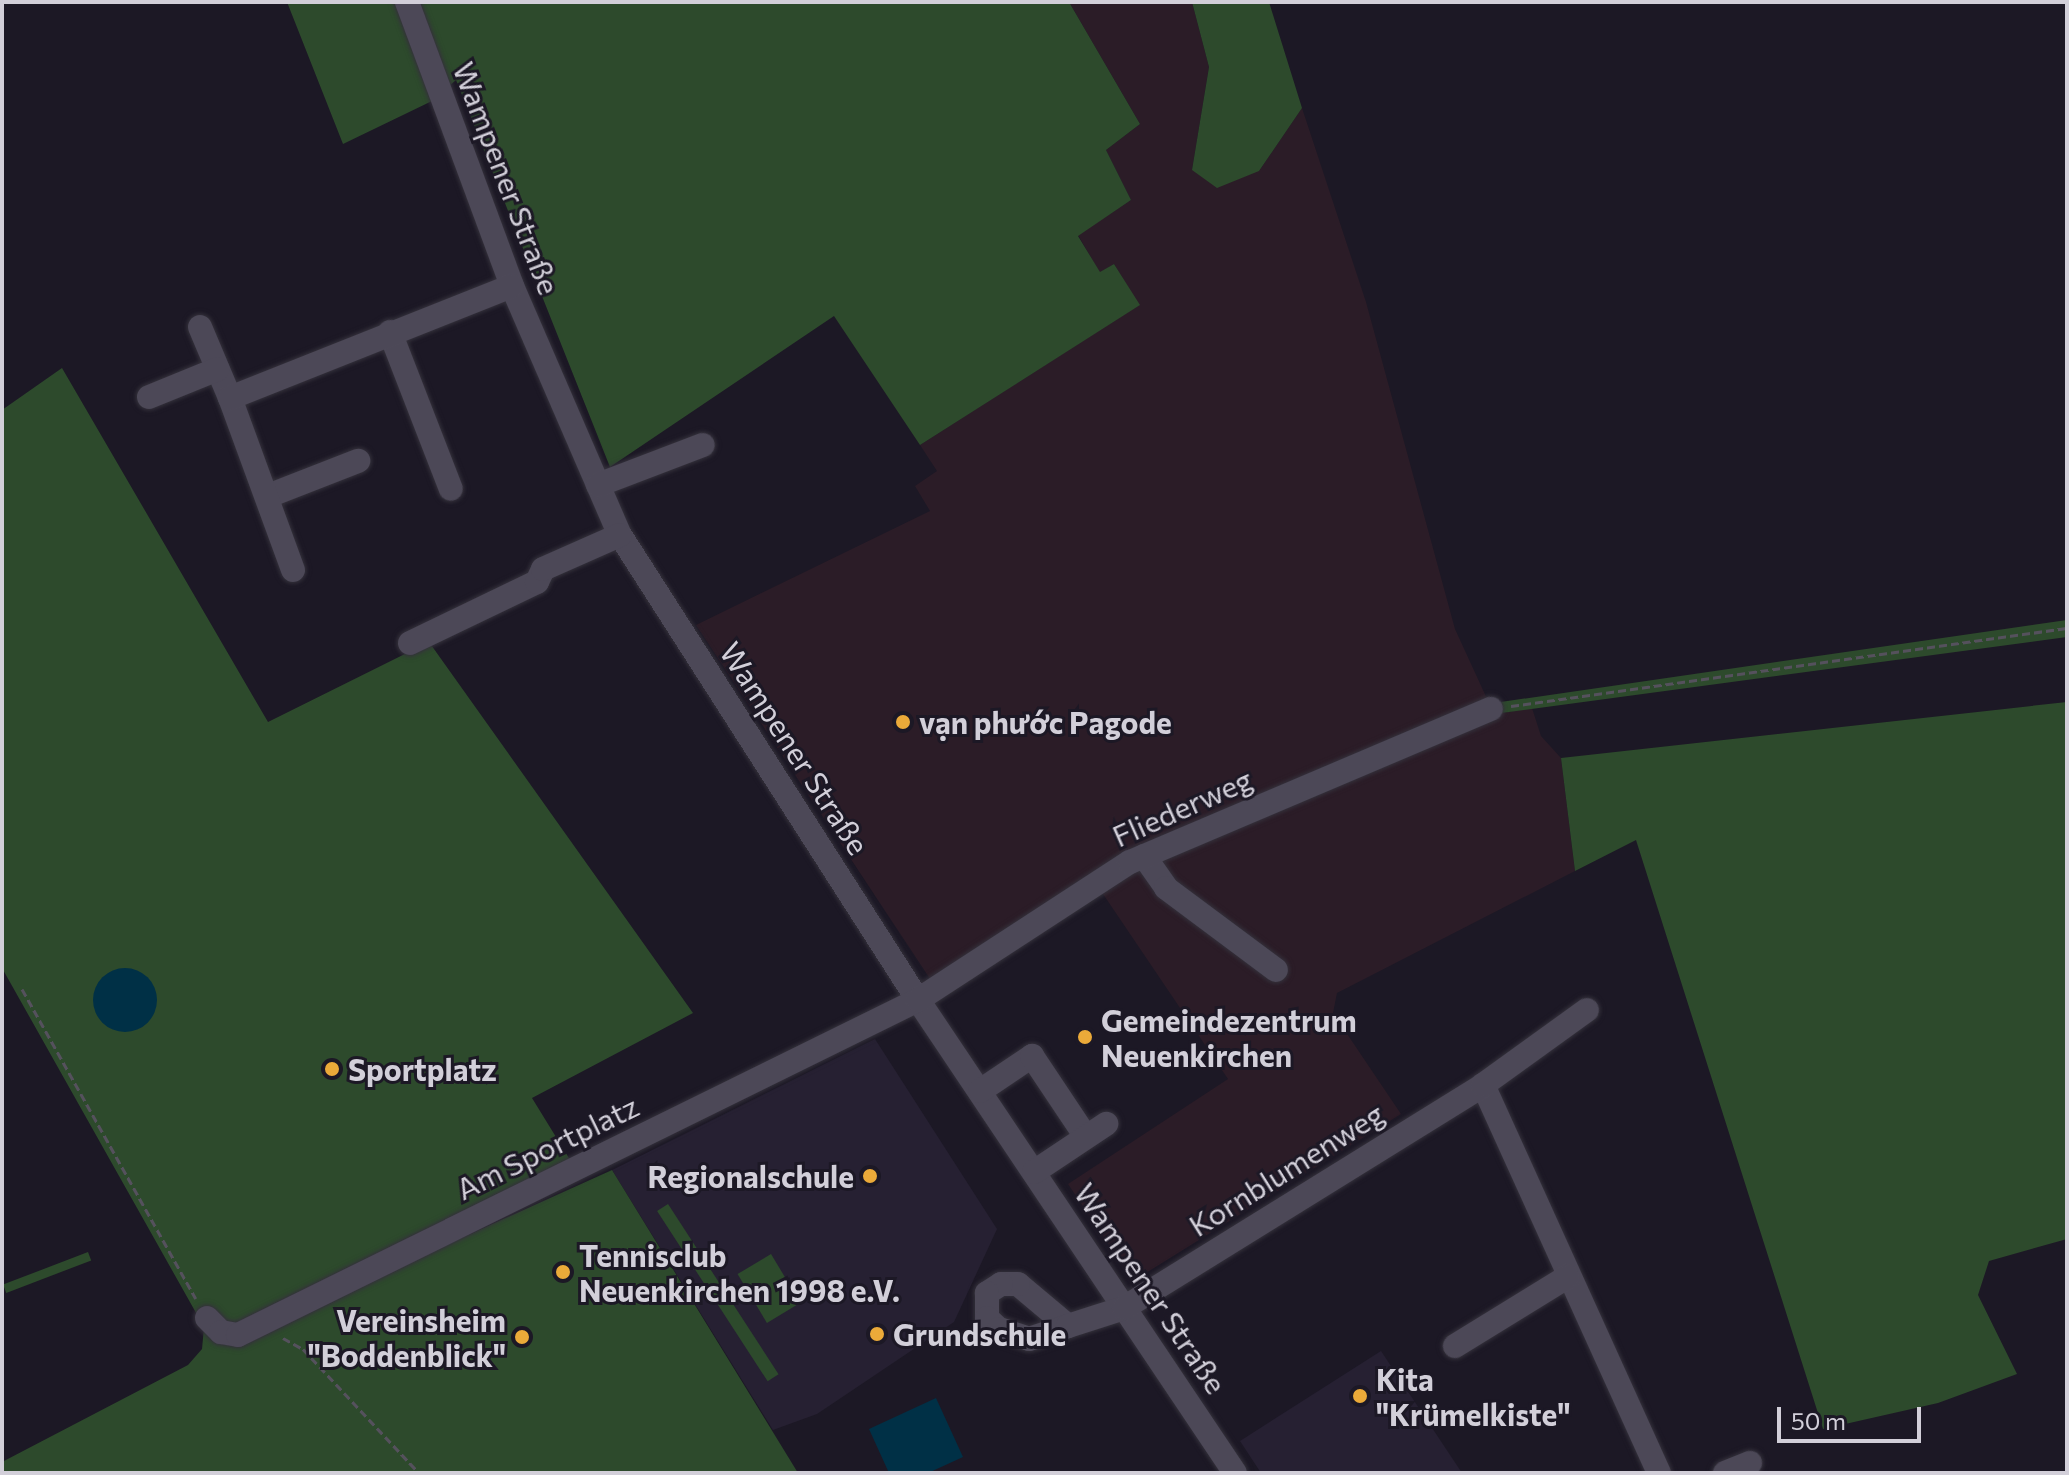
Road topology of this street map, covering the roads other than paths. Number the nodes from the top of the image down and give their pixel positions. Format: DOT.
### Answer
graph roads {
  1 [pos="407,2"];
  2 [pos="512,286"];
  3 [pos="200,327"];
  4 [pos="390,332"];
  5 [pos="218,369"];
  6 [pos="149,397"];
  7 [pos="230,398"];
  8 [pos="703,445"];
  9 [pos="358,461"];
  10 [pos="598,485"];
  11 [pos="451,489"];
  12 [pos="268,496"];
  13 [pos="620,535"];
  14 [pos="293,570"];
  15 [pos="410,643"];
  16 [pos="1491,709"];
  17 [pos="1144,856"];
  18 [pos="1276,970"];
  19 [pos="918,1000"];
  20 [pos="1587,1010"];
  21 [pos="1483,1085"];
  22 [pos="980,1091"];
  23 [pos="1034,1172"];
  24 [pos="1567,1277"];
  25 [pos="1124,1308"];
  26 [pos="207,1318"];
  27 [pos="1068,1326"];
  28 [pos="1455,1346"];
  29 [pos="1750,1463"];
  30 [pos="1230,1471"];
  31 [pos="1659,1473"];
  32 [pos="1725,1473"];
  1 -- 2 [label="street, Wampener Straße"];
  2 -- 4 [label="street"];
  2 -- 10 [label="street, Wampener Straße"];
  3 -- 5 [label="street"];
  4 -- 7 [label="street"];
  4 -- 11 [label="street"];
  5 -- 6 [label="street"];
  5 -- 7 [label="street"];
  7 -- 12 [label="street"];
  8 -- 10 [label="street"];
  9 -- 12 [label="street"];
  10 -- 13 [label="street, Wampener Straße"];
  12 -- 14 [label="street"];
  13 -- 15 [label="street"];
  13 -- 19 [label="street, Wampener Straße"];
  16 -- 17 [label="street, Fliederweg"];
  17 -- 18 [label="street"];
  17 -- 19 [label="street, Fliederweg"];
  19 -- 22 [label="street, Wampener Straße"];
  19 -- 26 [label="street, Am Sportplatz"];
  20 -- 21 [label="street, Kornblumenweg"];
  21 -- 24 [label="street"];
  21 -- 25 [label="street, Kornblumenweg"];
  22 -- 23 [label="street, Wampener Straße"];
  22 -- 23 [label="street"];
  23 -- 25 [label="street, Wampener Straße"];
  24 -- 28 [label="street"];
  24 -- 31 [label="street"];
  25 -- 27 [label="street, Kornblumenweg"];
  25 -- 30 [label="street, Wampener Straße"];
  29 -- 32 [label="street"];
}
